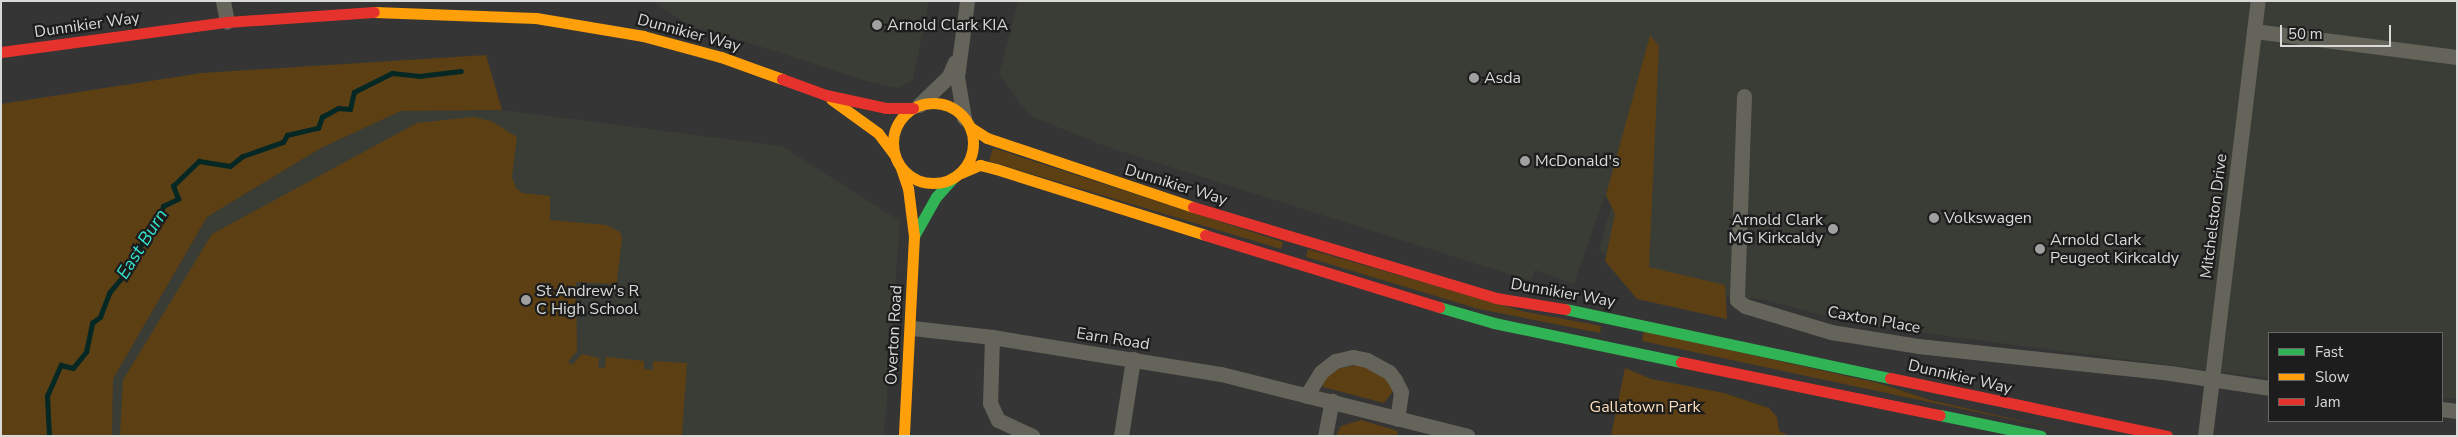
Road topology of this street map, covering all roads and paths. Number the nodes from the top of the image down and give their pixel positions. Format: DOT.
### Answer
graph roads {
  1 [pos="223,1"];
  2 [pos="968,1"];
  3 [pos="2258,1"];
  4 [pos="227,22"];
  5 [pos="2254,32"];
  6 [pos="1,52"];
  7 [pos="958,54"];
  8 [pos="2457,57"];
  9 [pos="826,95"];
  10 [pos="1744,96"];
  11 [pos="916,107"];
  12 [pos="967,122"];
  13 [pos="894,154"];
  14 [pos="901,168"];
  15 [pos="956,176"];
  16 [pos="914,236"];
  17 [pos="912,328"];
  18 [pos="992,337"];
  19 [pos="1133,360"];
  20 [pos="2211,381"];
  21 [pos="2268,388"];
  22 [pos="1306,396"];
  23 [pos="1332,402"];
  24 [pos="2443,409"];
  25 [pos="2034,410"];
  26 [pos="2457,411"];
  27 [pos="1397,419"];
  28 [pos="904,436"];
  29 [pos="1032,436"];
  30 [pos="1120,436"];
  31 [pos="1325,436"];
  32 [pos="1467,436"];
  33 [pos="2041,436"];
  34 [pos="2102,436"];
  35 [pos="2166,436"];
  36 [pos="2205,436"];
  1 -- 4 [label="street"];
  2 -- 7 [label="street"];
  3 -- 5 [label="street, Mitchelston Drive"];
  4 -- 6 [label="main road, Dunnikier Way"];
  4 -- 9 [label="main road, Dunnikier Way"];
  5 -- 8 [label="street"];
  5 -- 20 [label="street, Mitchelston Drive"];
  7 -- 11 [label="street"];
  7 -- 12 [label="street"];
  9 -- 11 [label="main road, Dunnikier Way"];
  9 -- 13 [label="main road, Dunnikier Way"];
  10 -- 20 [label="street, Caxton Place"];
  11 -- 12 [label="main road"];
  11 -- 13 [label="main road"];
  12 -- 15 [label="main road"];
  12 -- 25 [label="main road, Dunnikier Way"];
  13 -- 14 [label="main road"];
  14 -- 15 [label="main road"];
  14 -- 16 [label="main road, Overton Road"];
  15 -- 16 [label="main road, Overton Road"];
  15 -- 33 [label="main road"];
  16 -- 17 [label="main road, Overton Road"];
  17 -- 18 [label="street, Earn Road"];
  17 -- 28 [label="main road, Overton Road"];
  18 -- 19 [label="street, Earn Road"];
  18 -- 29 [label="street"];
  19 -- 22 [label="street, Earn Road"];
  19 -- 30 [label="street"];
  20 -- 21 [label="street"];
  20 -- 36 [label="street, Mitchelston Drive"];
  22 -- 23 [label="street, Earn Road"];
  22 -- 27 [label="street"];
  23 -- 27 [label="street, Earn Road"];
  23 -- 31 [label="street"];
  24 -- 26 [label="street"];
  25 -- 34 [label="main road"];
  25 -- 35 [label="main road, Dunnikier Way"];
  27 -- 32 [label="street, Earn Road"];
}
